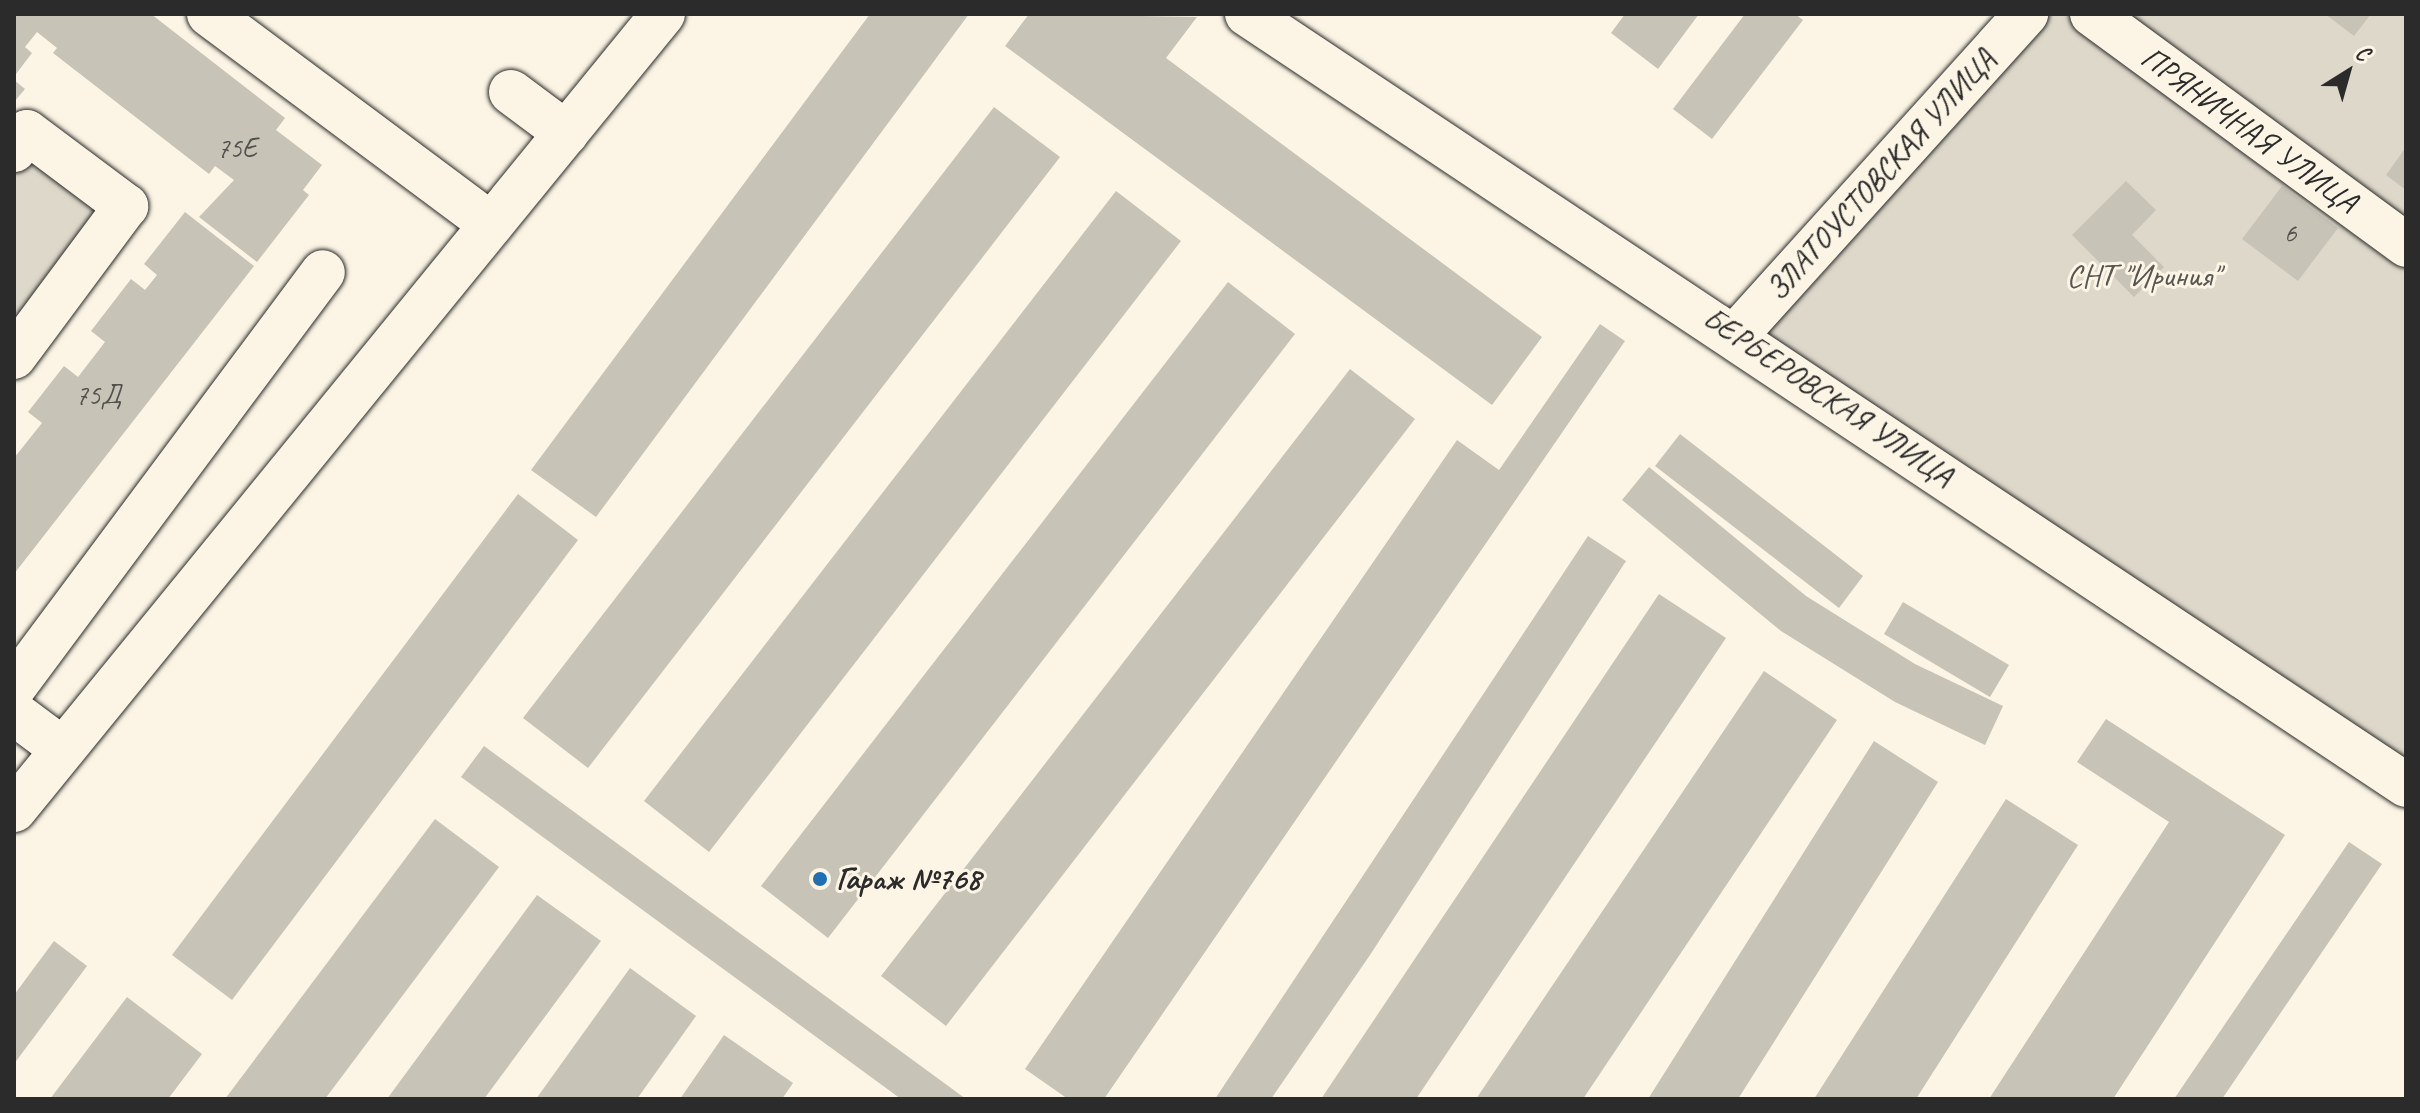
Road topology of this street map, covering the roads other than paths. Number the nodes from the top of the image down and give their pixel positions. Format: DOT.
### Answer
graph roads {
  1 [pos="209,14"];
  2 [pos="663,14"];
  3 [pos="1247,14"];
  4 [pos="2026,14"];
  5 [pos="2092,14"];
  6 [pos="511,92"];
  7 [pos="566,133"];
  8 [pos="14,150"];
  9 [pos="491,224"];
  10 [pos="2406,245"];
  11 [pos="323,272"];
  12 [pos="1736,335"];
  13 [pos="14,357"];
  14 [pos="14,687"];
  15 [pos="14,713"];
  16 [pos="61,748"];
  17 [pos="2406,785"];
  18 [pos="14,810"];
  1 -- 9 [label="street"];
  2 -- 7 [label="street"];
  3 -- 12 [label="street, БЕРБЕРОВСКАЯ УЛИЦА"];
  4 -- 12 [label="street, ЗЛАТОУСТОВСКАЯ УЛИЦА"];
  5 -- 10 [label="street, ПРЯНИЧНАЯ УЛИЦА"];
  6 -- 7 [label="street"];
  7 -- 9 [label="street"];
  8 -- 13 [label="street"];
  9 -- 16 [label="street"];
  11 -- 14 [label="street"];
  12 -- 17 [label="street, БЕРБЕРОВСКАЯ УЛИЦА"];
  15 -- 16 [label="street"];
  16 -- 18 [label="street"];
}
